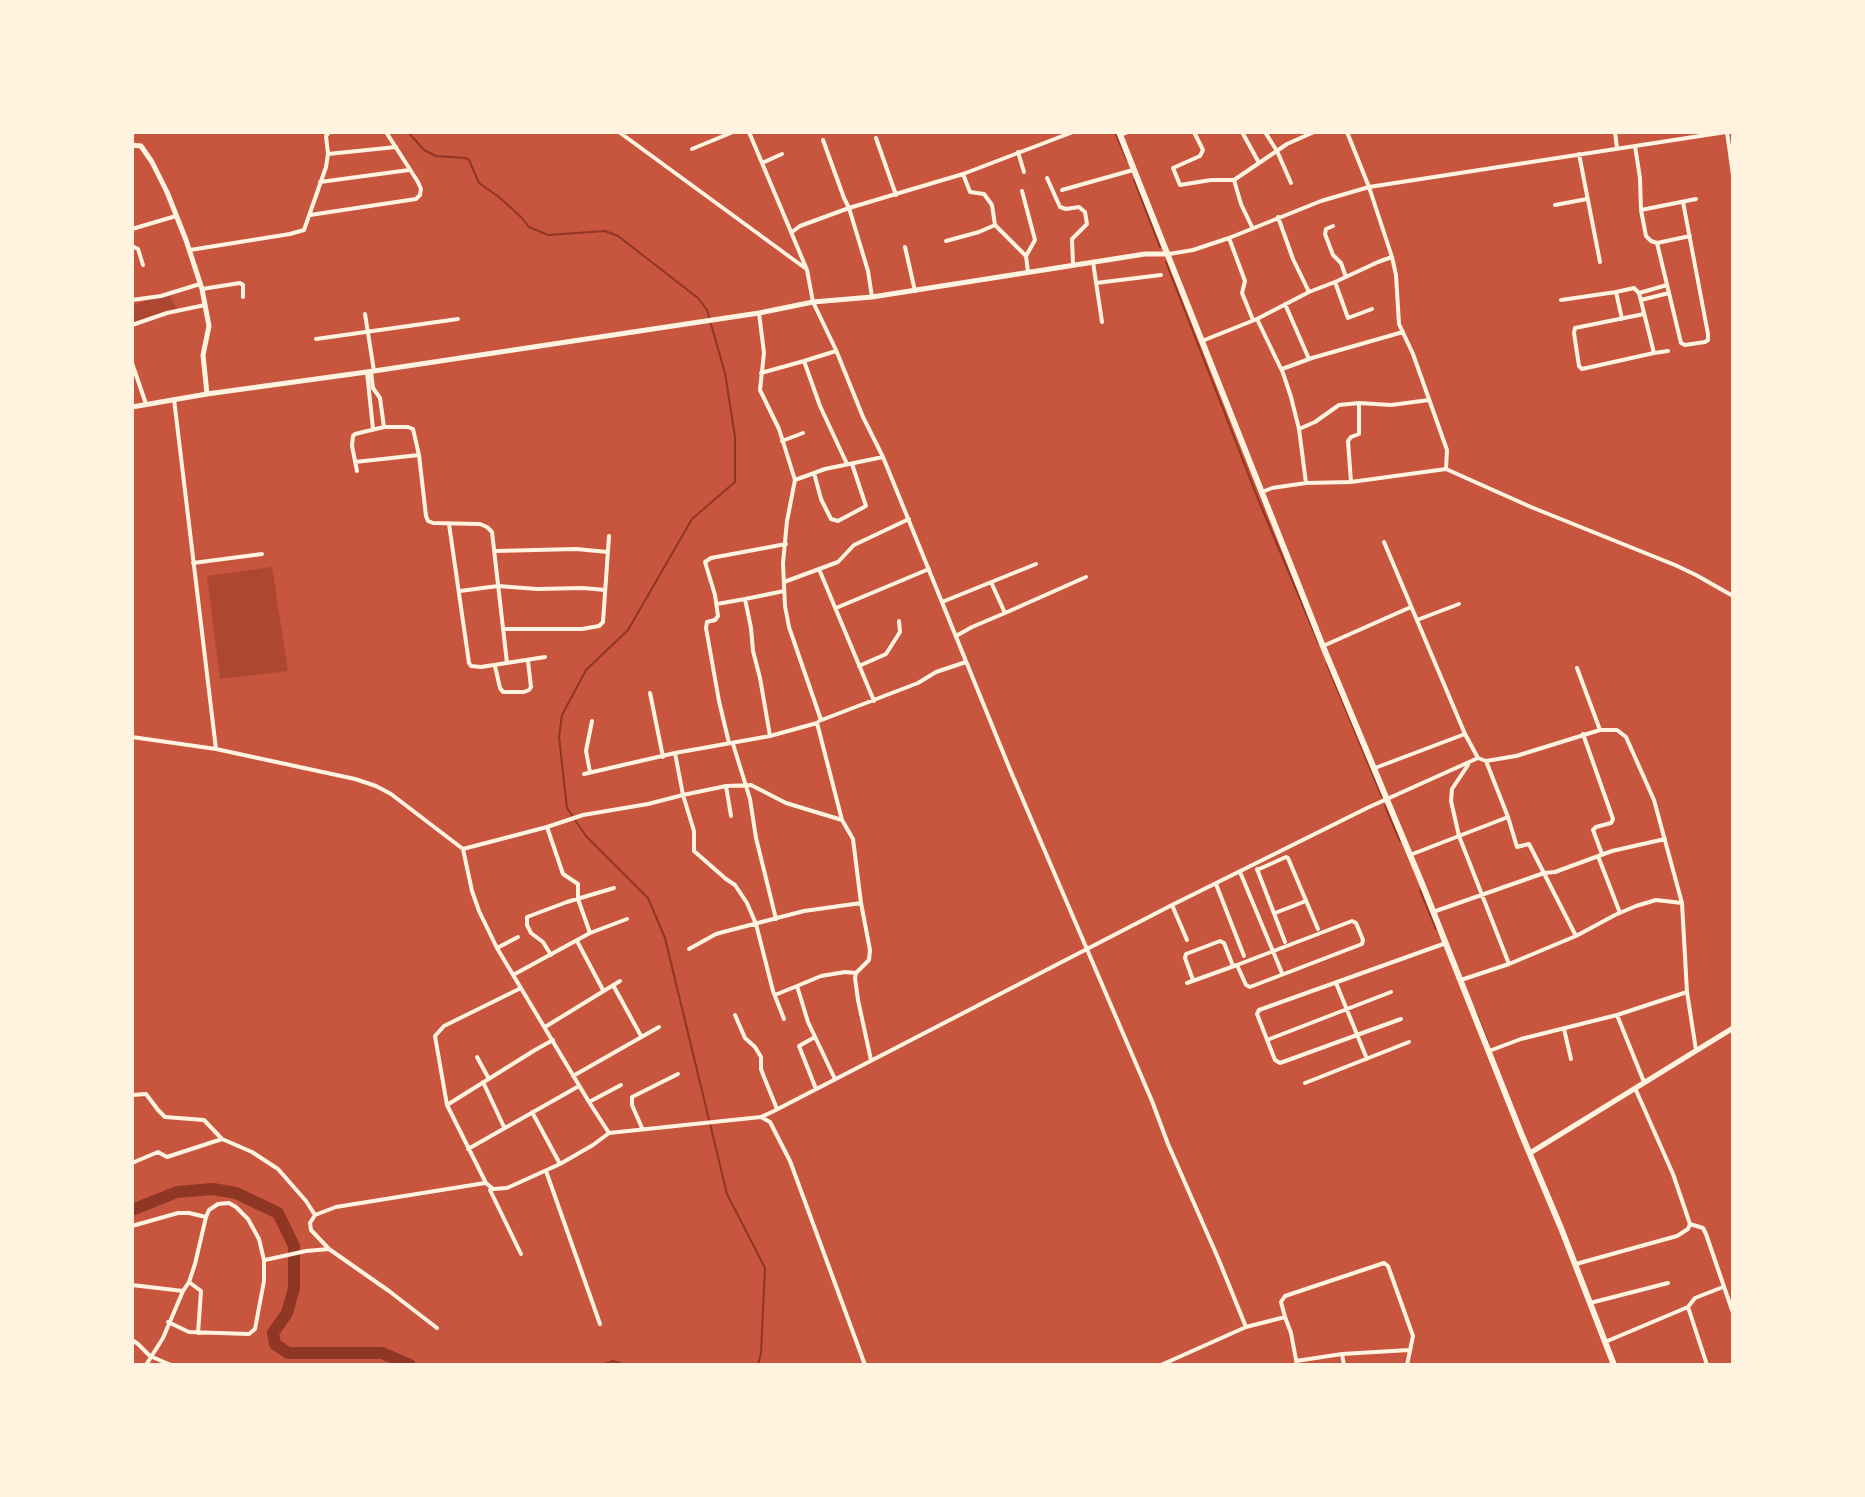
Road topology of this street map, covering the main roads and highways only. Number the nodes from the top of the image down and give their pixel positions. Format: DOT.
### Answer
graph roads {
  1 [pos="1122,133"];
  2 [pos="1614,1365"];
  1 -- 2 [label="main road"];
}
